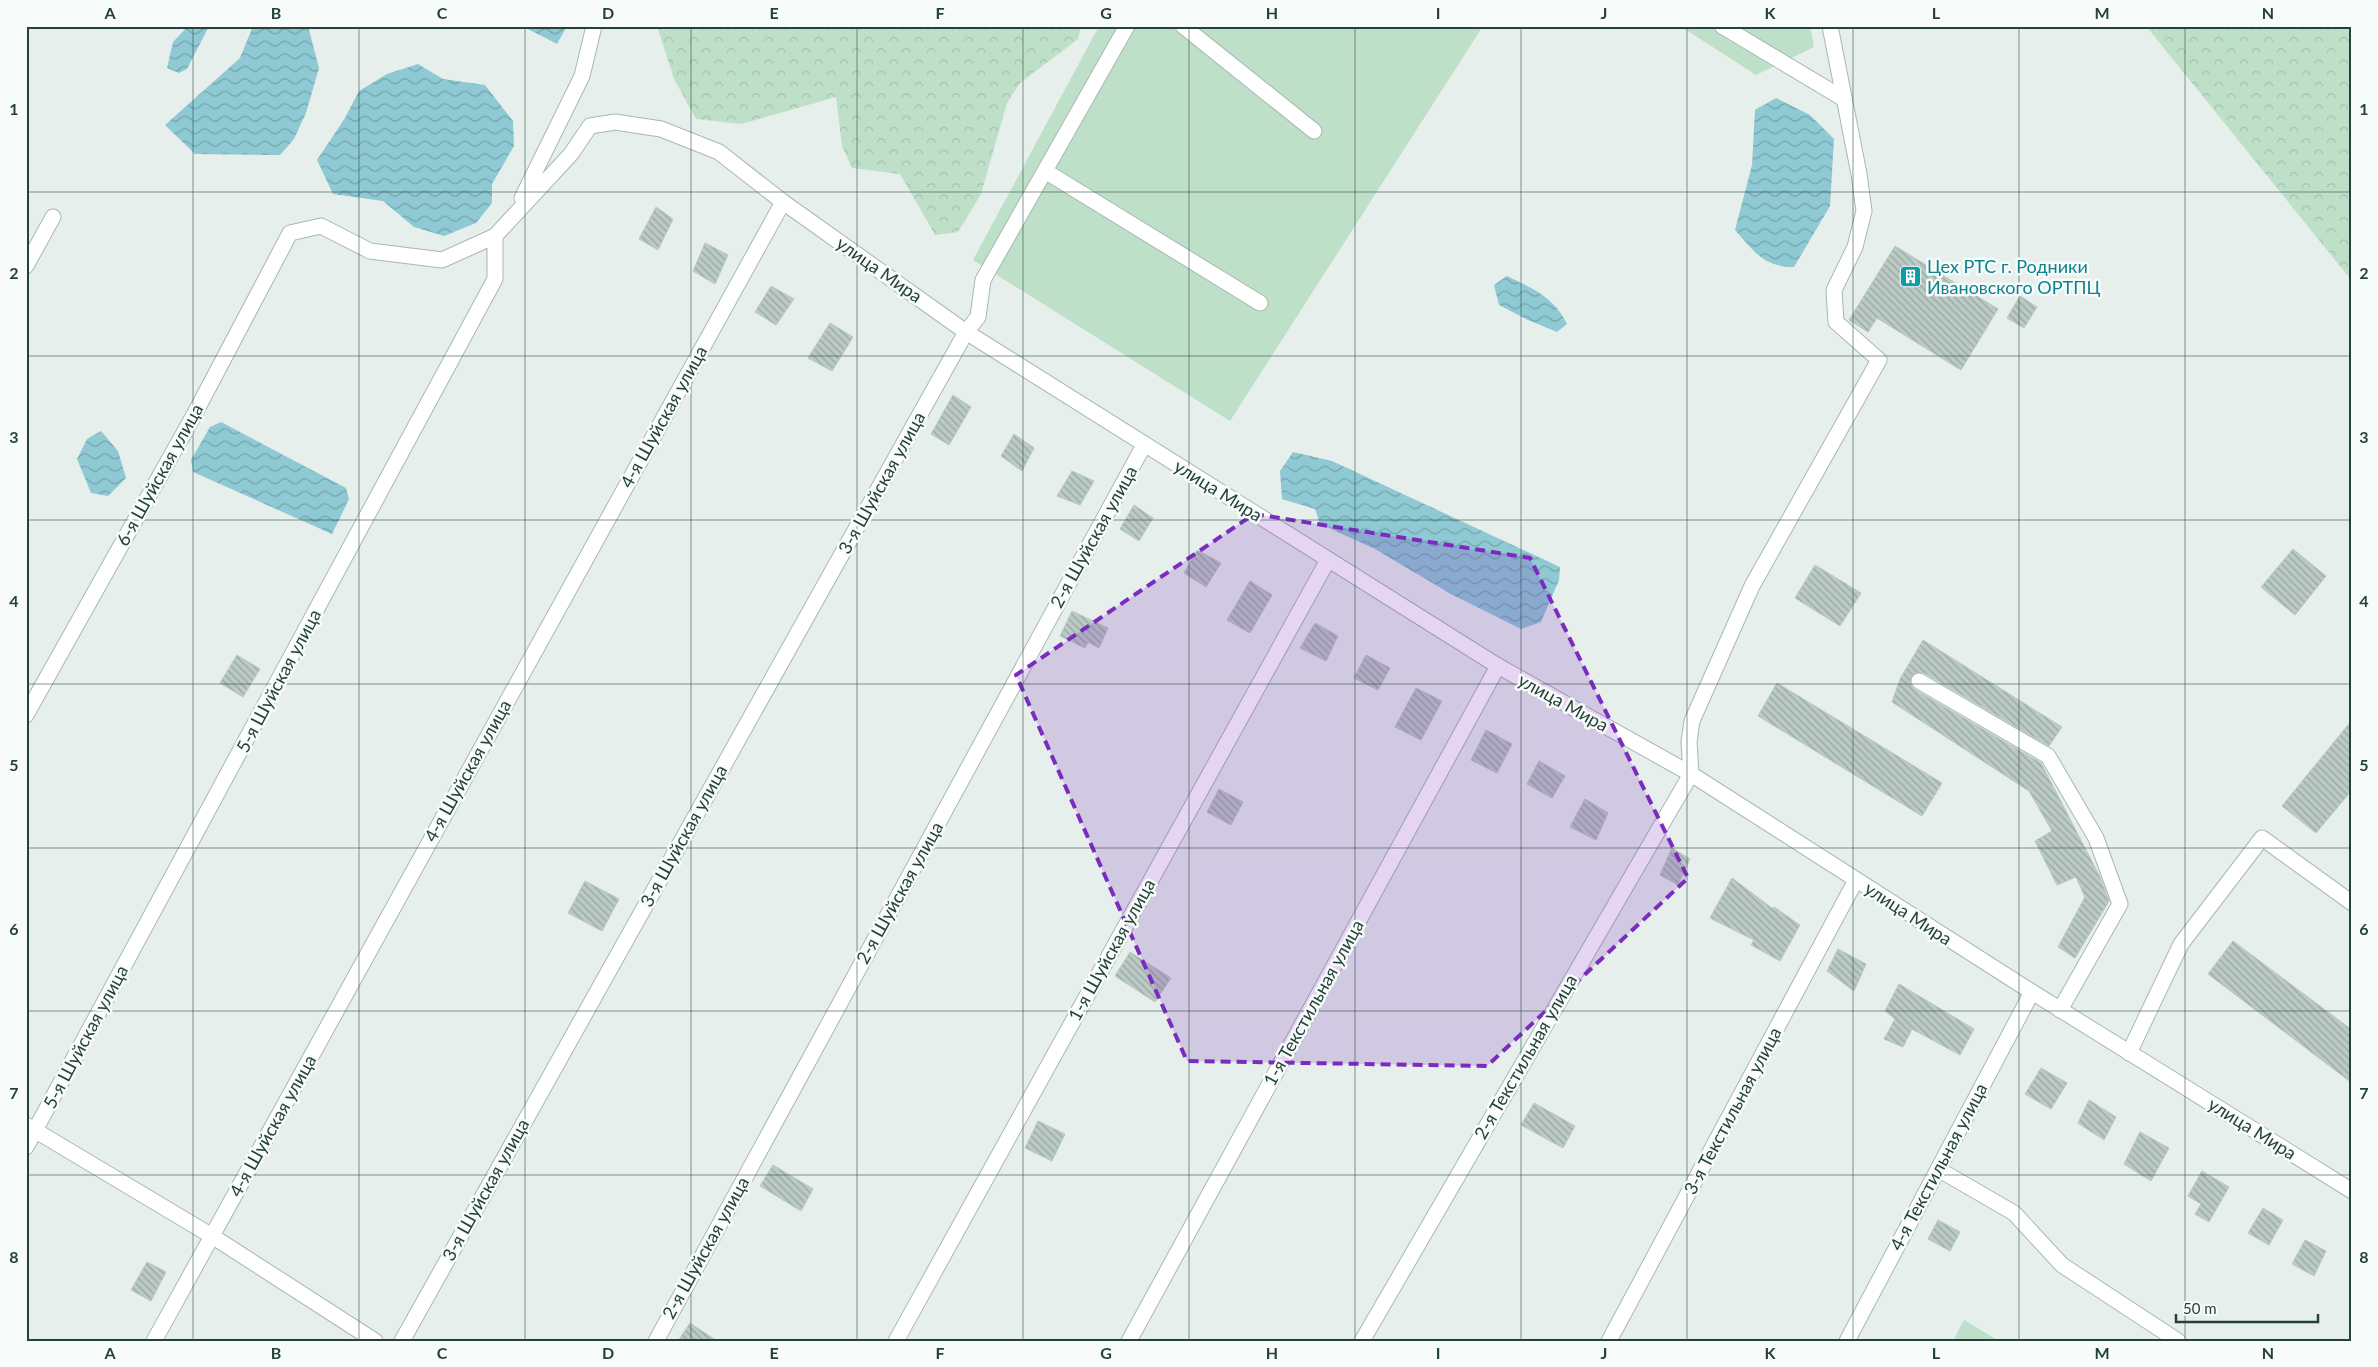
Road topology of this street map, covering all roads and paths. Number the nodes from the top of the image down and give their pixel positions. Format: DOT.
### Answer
graph roads {
  1 [pos="594,26"];
  2 [pos="1127,26"];
  3 [pos="1183,26"];
  4 [pos="1722,26"];
  5 [pos="1830,26"];
  6 [pos="1844,99"];
  7 [pos="1314,132"];
  8 [pos="1045,171"];
  9 [pos="783,202"];
  10 [pos="515,213"];
  11 [pos="52,217"];
  12 [pos="495,236"];
  13 [pos="26,266"];
  14 [pos="1260,303"];
  15 [pos="966,332"];
  16 [pos="1144,445"];
  17 [pos="1328,560"];
  18 [pos="1498,666"];
  19 [pos="1919,681"];
  20 [pos="26,715"];
  21 [pos="1690,774"];
  22 [pos="1856,880"];
  23 [pos="2352,903"];
  24 [pos="2032,992"];
  25 [pos="2060,1010"];
  26 [pos="2130,1053"];
  27 [pos="31,1128"];
  28 [pos="26,1147"];
  29 [pos="1938,1169"];
  30 [pos="2352,1191"];
  31 [pos="212,1236"];
  32 [pos="154,1341"];
  33 [pos="375,1341"];
  34 [pos="402,1341"];
  35 [pos="656,1341"];
  36 [pos="896,1341"];
  37 [pos="1129,1341"];
  38 [pos="1362,1341"];
  39 [pos="1609,1341"];
  40 [pos="1847,1341"];
  41 [pos="2178,1341"];
  1 -- 10 [label="street"];
  2 -- 8 [label="street, 3-я Шуйская улица"];
  3 -- 7 [label="street"];
  4 -- 6 [label="street"];
  5 -- 6 [label="street"];
  6 -- 21 [label="street"];
  8 -- 14 [label="street"];
  8 -- 15 [label="street, 3-я Шуйская улица"];
  9 -- 10 [label="street, улица Мира"];
  9 -- 15 [label="street, улица Мира"];
  9 -- 31 [label="street, 4-я Шуйская улица"];
  10 -- 12 [label="street"];
  11 -- 13 [label="street"];
  12 -- 20 [label="street, 6-я Шуйская улица"];
  12 -- 27 [label="street, 5-я Шуйская улица"];
  15 -- 16 [label="street, улица Мира"];
  15 -- 34 [label="street, 3-я Шуйская улица"];
  16 -- 17 [label="street, улица Мира"];
  16 -- 35 [label="street, 2-я Шуйская улица"];
  17 -- 18 [label="street, улица Мира"];
  17 -- 36 [label="street, 1-я Шуйская улица"];
  18 -- 21 [label="street, улица Мира"];
  18 -- 37 [label="street, 1-я Текстильная улица"];
  19 -- 25 [label="street"];
  21 -- 22 [label="street, улица Мира"];
  21 -- 38 [label="street, 2-я Текстильная улица"];
  22 -- 24 [label="street, улица Мира"];
  22 -- 39 [label="street, 3-я Текстильная улица"];
  23 -- 26 [label="street"];
  24 -- 25 [label="street, улица Мира"];
  24 -- 29 [label="street, 4-я Текстильная улица"];
  25 -- 26 [label="street, улица Мира"];
  26 -- 30 [label="street, улица Мира"];
  27 -- 28 [label="street, 5-я Шуйская улица"];
  27 -- 31 [label="street"];
  29 -- 40 [label="street, 4-я Текстильная улица"];
  29 -- 41 [label="street"];
  31 -- 32 [label="street, 4-я Шуйская улица"];
  31 -- 33 [label="street"];
}
